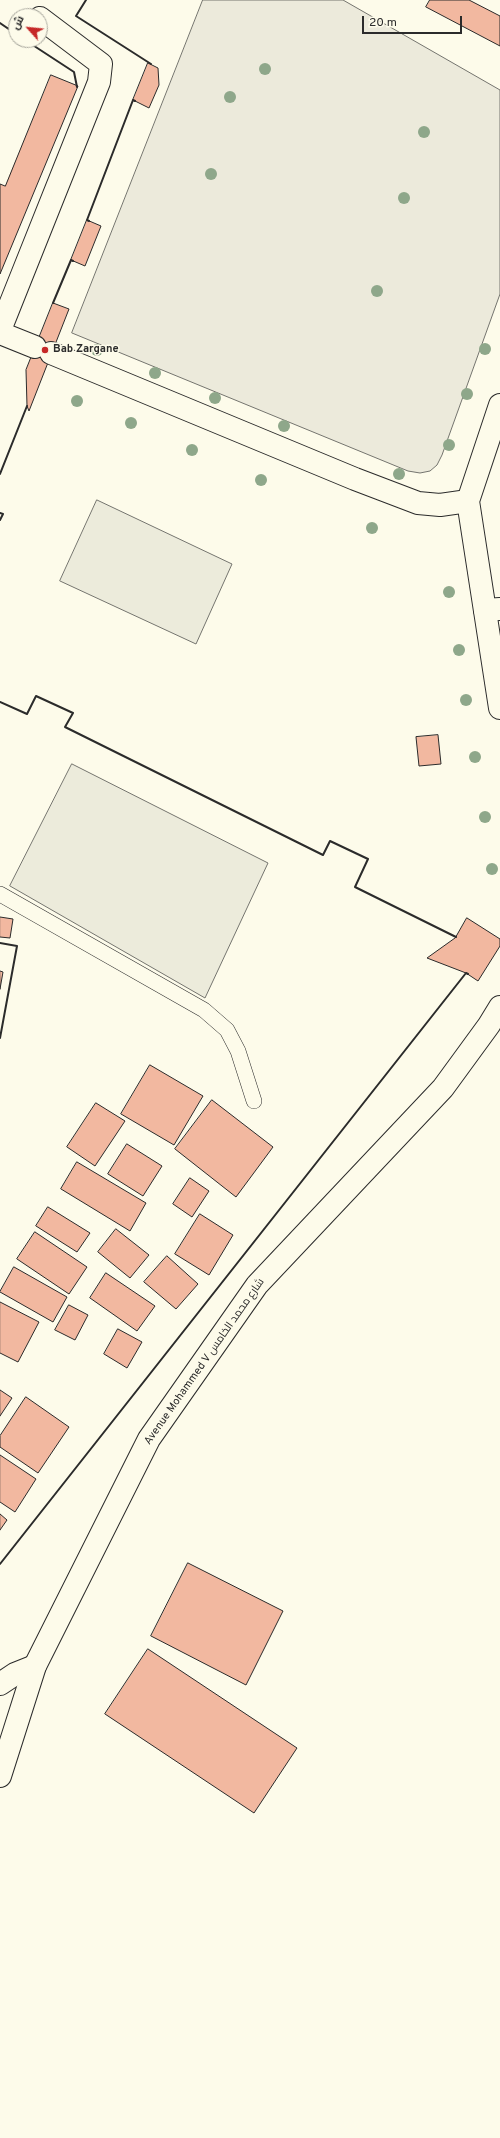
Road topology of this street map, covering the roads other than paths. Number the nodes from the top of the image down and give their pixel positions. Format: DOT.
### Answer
graph roads {
  1 [pos="48,24"];
  2 [pos="0,332"];
  3 [pos="500,405"];
  4 [pos="468,501"];
  5 [pos="493,610"];
  6 [pos="500,708"];
  7 [pos="0,894"];
  8 [pos="500,1007"];
  9 [pos="254,1101"];
  10 [pos="35,1666"];
  11 [pos="0,1684"];
  12 [pos="0,1776"];
  1 -- 2 [label="main road"];
  2 -- 4 [label="main road"];
  3 -- 4 [label="main road"];
  4 -- 5 [label="main road"];
  5 -- 6 [label="main road"];
  7 -- 9 [label="lane"];
  8 -- 10 [label="main road, Avenue Mohammed V شارع محمد الخامس"];
  10 -- 11 [label="main road"];
  10 -- 12 [label="main road, Avenue Mohammed V شارع محمد الخامس"];
}
